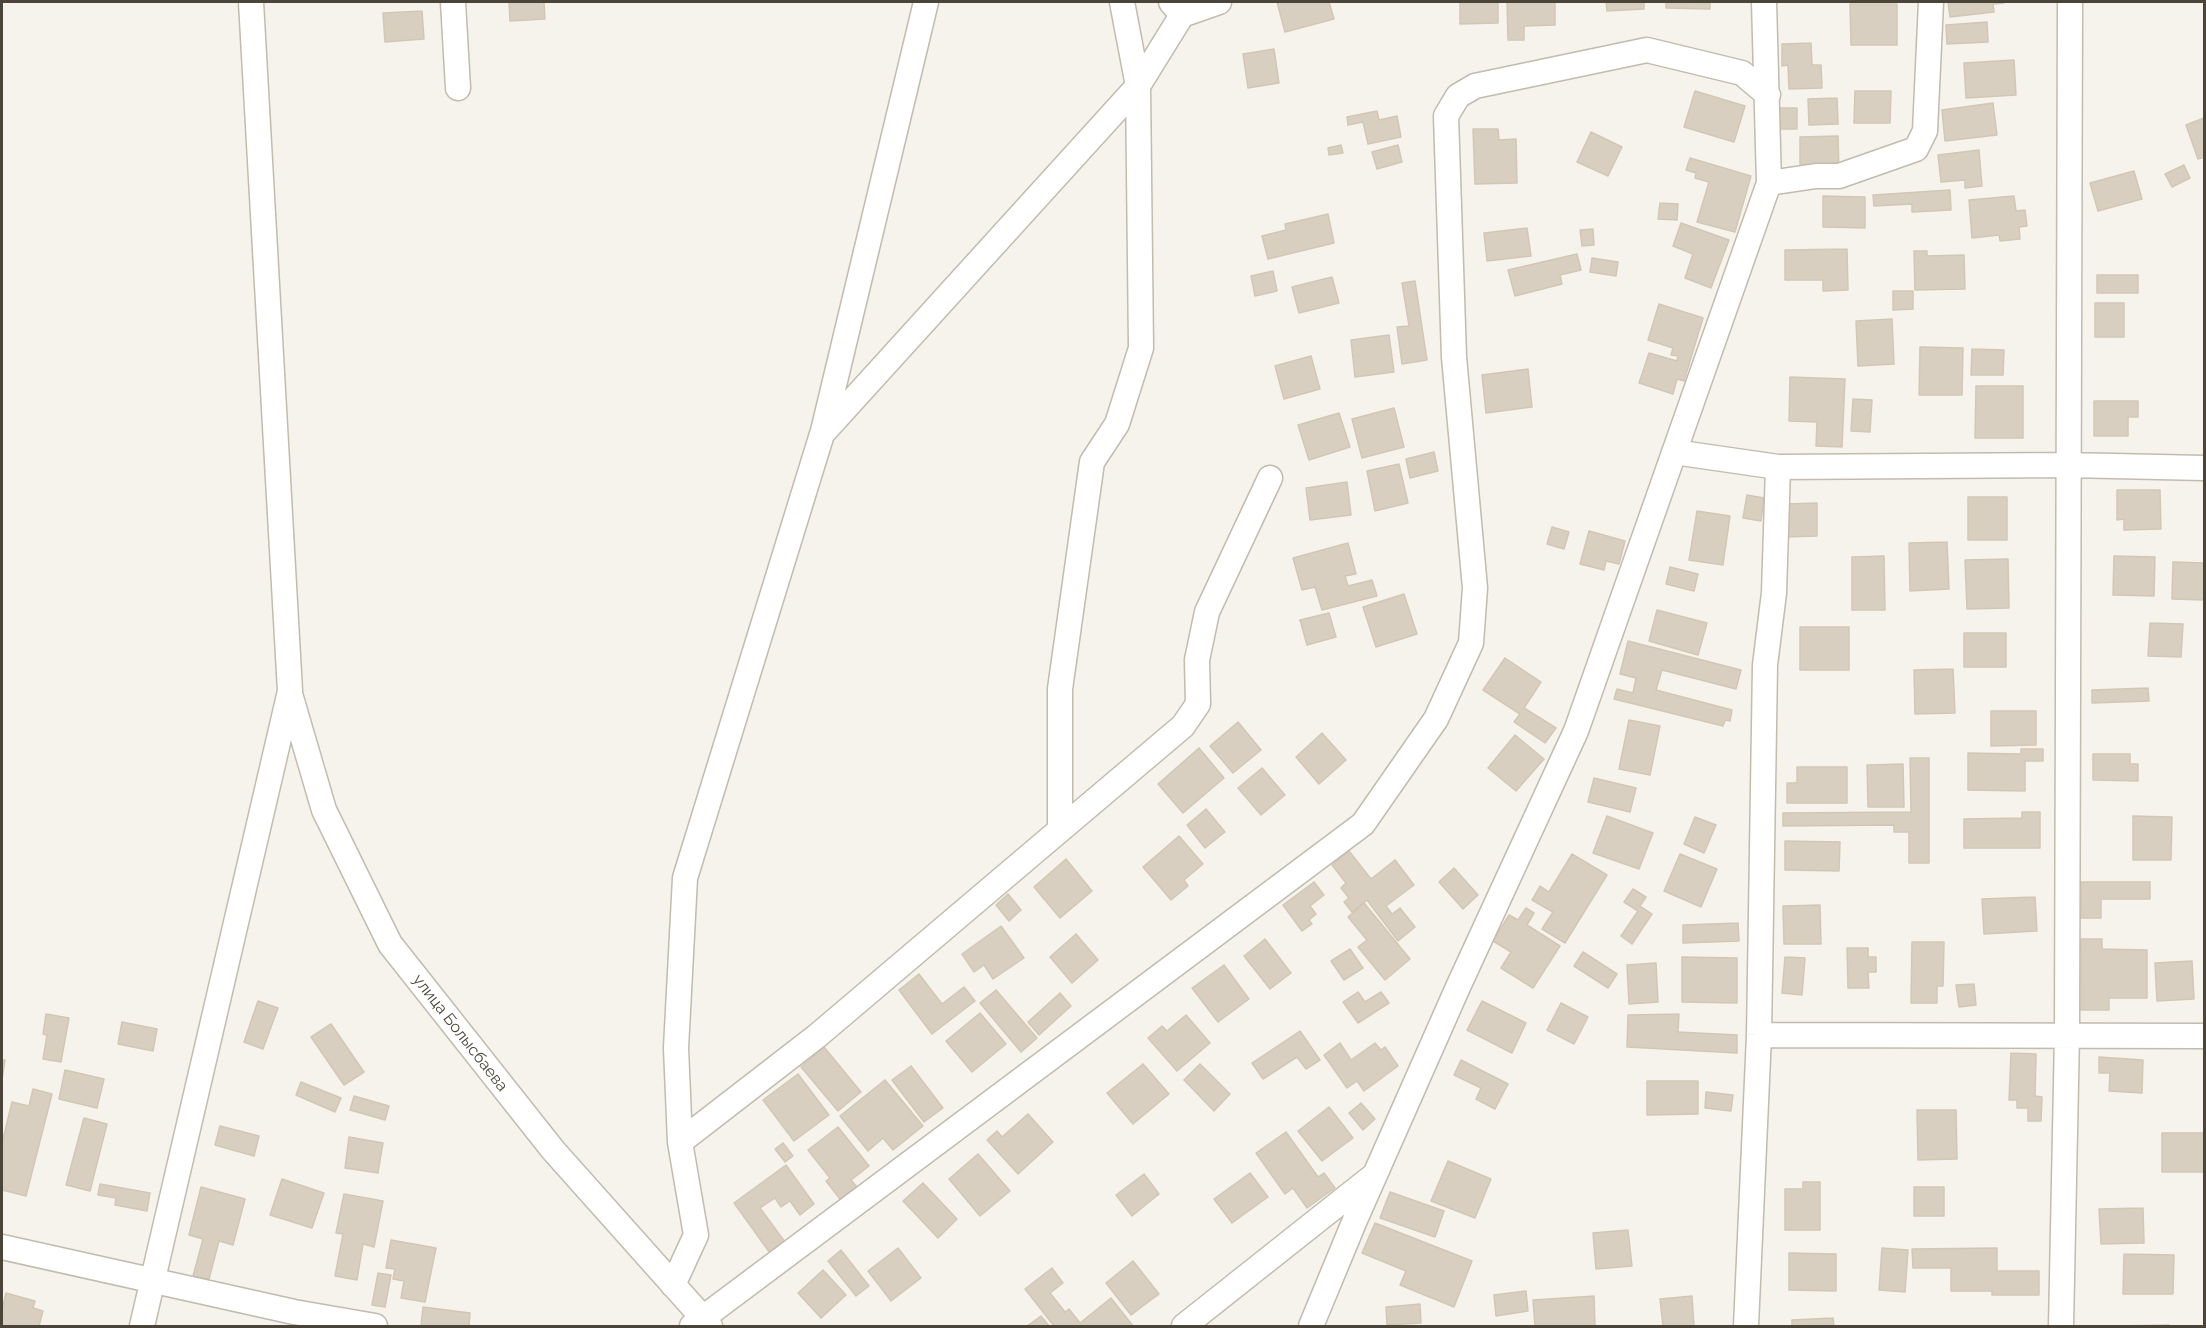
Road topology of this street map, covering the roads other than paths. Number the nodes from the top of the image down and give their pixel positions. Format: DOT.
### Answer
graph roads {
  1 [pos="251,2"];
  2 [pos="453,2"];
  3 [pos="926,2"];
  4 [pos="1122,2"];
  5 [pos="1219,2"];
  6 [pos="1764,2"];
  7 [pos="1931,2"];
  8 [pos="2070,2"];
  9 [pos="1177,8"];
  10 [pos="1138,86"];
  11 [pos="458,88"];
  12 [pos="1768,95"];
  13 [pos="1769,183"];
  14 [pos="822,434"];
  15 [pos="1674,452"];
  16 [pos="2068,465"];
  17 [pos="1778,467"];
  18 [pos="2205,468"];
  19 [pos="1270,478"];
  20 [pos="290,691"];
  21 [pos="1060,830"];
  22 [pos="1759,1035"];
  23 [pos="2067,1035"];
  24 [pos="2205,1036"];
  25 [pos="680,1142"];
  26 [pos="1375,1175"];
  27 [pos="2,1246"];
  28 [pos="153,1281"];
  29 [pos="673,1285"];
  30 [pos="701,1324"];
  31 [pos="142,1326"];
  32 [pos="375,1326"];
  33 [pos="1184,1326"];
  34 [pos="1311,1326"];
  35 [pos="1746,1326"];
  36 [pos="2061,1326"];
  1 -- 20 [label="street"];
  2 -- 11 [label="street"];
  3 -- 14 [label="street"];
  4 -- 10 [label="street"];
  5 -- 9 [label="street"];
  6 -- 12 [label="street"];
  7 -- 13 [label="street"];
  8 -- 16 [label="street"];
  9 -- 10 [label="street"];
  10 -- 14 [label="street"];
  10 -- 21 [label="street"];
  12 -- 13 [label="street"];
  12 -- 30 [label="street"];
  13 -- 15 [label="street"];
  14 -- 25 [label="street"];
  15 -- 17 [label="street"];
  15 -- 26 [label="street"];
  16 -- 17 [label="street"];
  16 -- 18 [label="street"];
  16 -- 23 [label="street"];
  17 -- 22 [label="street"];
  19 -- 21 [label="street"];
  20 -- 28 [label="street"];
  20 -- 29 [label="street, улица Болысбаева"];
  21 -- 25 [label="street"];
  22 -- 23 [label="street"];
  22 -- 35 [label="street"];
  23 -- 24 [label="street"];
  23 -- 36 [label="street"];
  25 -- 29 [label="street"];
  26 -- 33 [label="street"];
  26 -- 34 [label="street"];
  27 -- 28 [label="street"];
  28 -- 31 [label="street"];
  28 -- 32 [label="street"];
  29 -- 30 [label="street, улица Болысбаева"];
}
